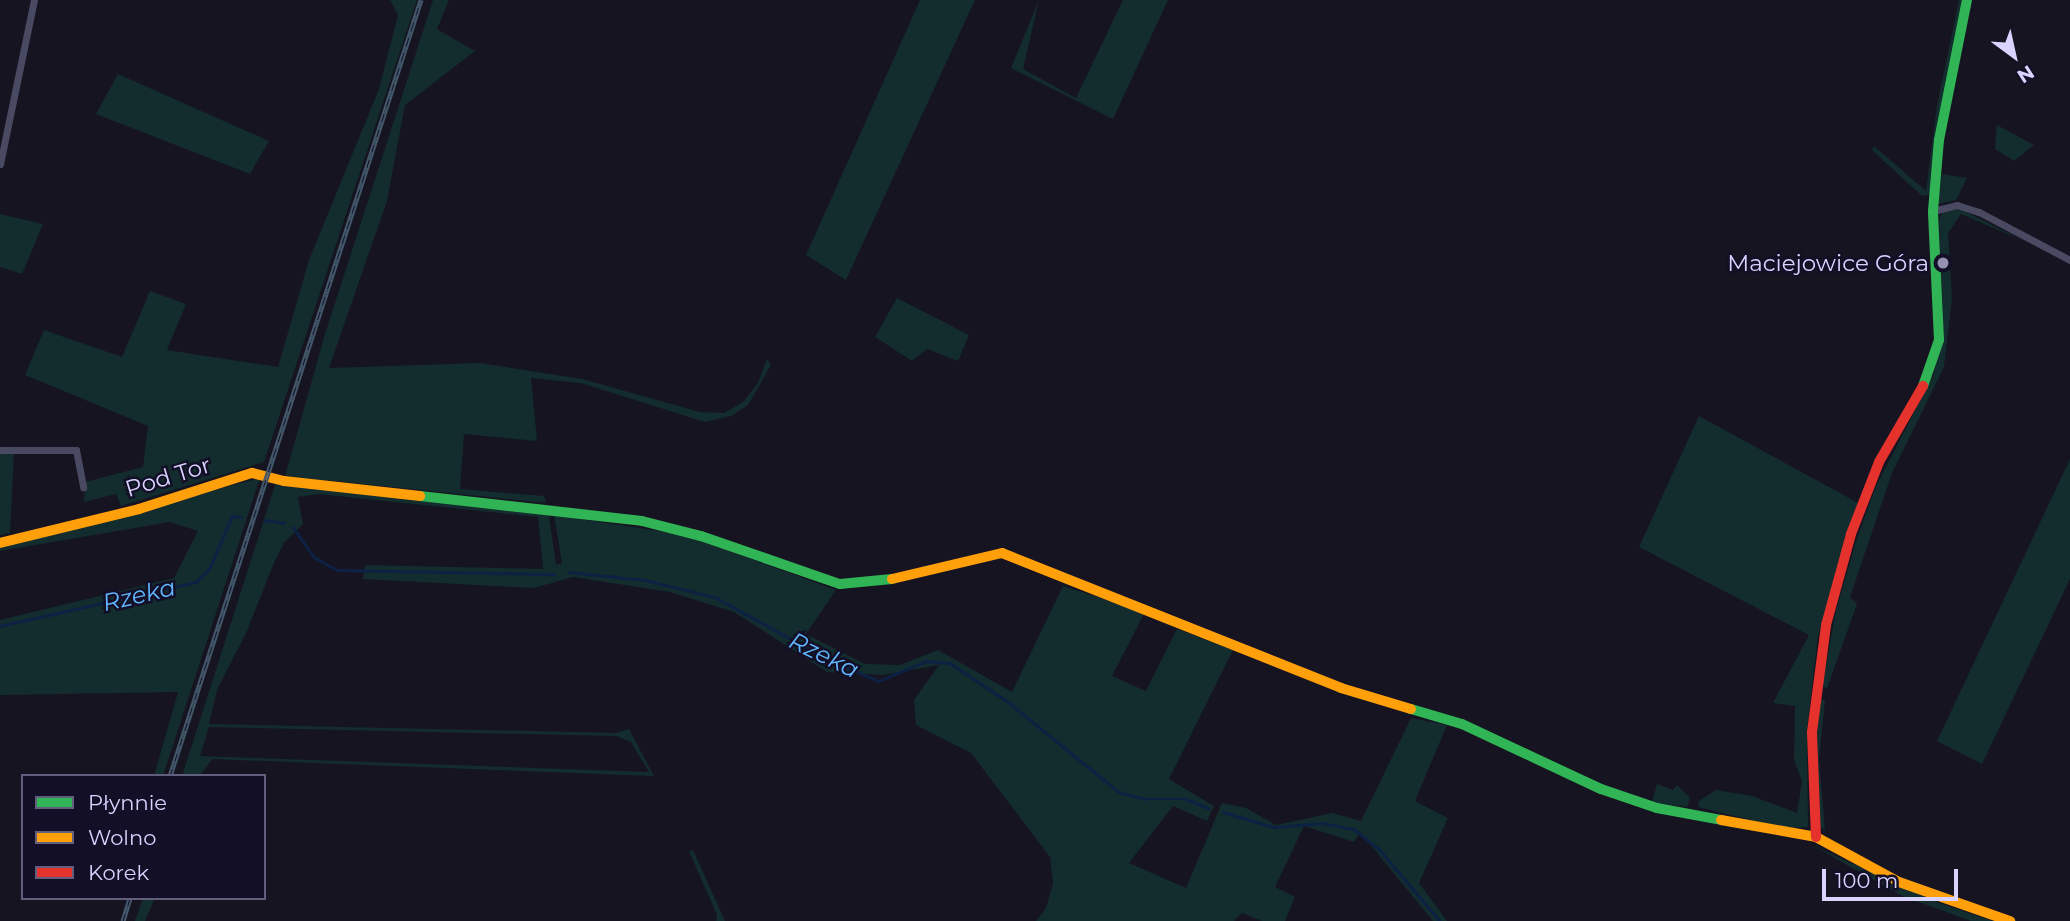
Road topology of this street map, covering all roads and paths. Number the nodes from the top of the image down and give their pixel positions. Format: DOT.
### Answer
graph roads {
  1 [pos="34,0"];
  2 [pos="1967,0"];
  3 [pos="0,164"];
  4 [pos="1933,211"];
  5 [pos="2070,260"];
  6 [pos="0,450"];
  7 [pos="83,487"];
  8 [pos="0,542"];
  9 [pos="1816,837"];
  10 [pos="2010,921"];
  1 -- 3 [label="street"];
  2 -- 4 [label="street"];
  4 -- 5 [label="street"];
  4 -- 9 [label="street"];
  6 -- 7 [label="street"];
  8 -- 9 [label="street, Pod Tor"];
  9 -- 10 [label="street, Pod Tor"];
}
